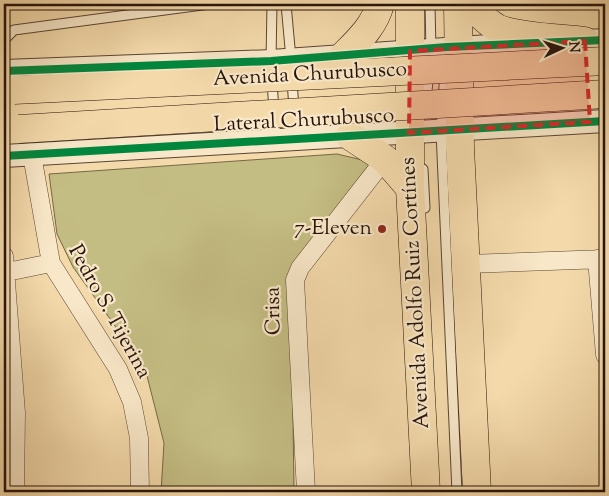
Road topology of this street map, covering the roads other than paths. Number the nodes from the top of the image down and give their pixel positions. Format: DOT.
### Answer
graph roads {
  1 [pos="210,4"];
  2 [pos="272,4"];
  3 [pos="286,4"];
  4 [pos="380,4"];
  5 [pos="410,4"];
  6 [pos="430,4"];
  7 [pos="458,4"];
  8 [pos="472,4"];
  9 [pos="4,40"];
  10 [pos="595,40"];
  11 [pos="519,44"];
  12 [pos="438,47"];
  13 [pos="344,55"];
  14 [pos="281,60"];
  15 [pos="605,61"];
  16 [pos="9,80"];
  17 [pos="605,94"];
  18 [pos="598,121"];
  19 [pos="523,126"];
  20 [pos="19,129"];
  21 [pos="429,130"];
  22 [pos="350,136"];
  23 [pos="286,140"];
  24 [pos="32,155"];
  25 [pos="4,156"];
  26 [pos="385,159"];
  27 [pos="423,161"];
  28 [pos="410,188"];
  29 [pos="425,216"];
  30 [pos="601,259"];
  31 [pos="51,263"];
  32 [pos="5,264"];
  33 [pos="467,264"];
  34 [pos="605,355"];
  35 [pos="10,413"];
  36 [pos="15,492"];
  37 [pos="140,492"];
  38 [pos="306,492"];
  39 [pos="426,492"];
  40 [pos="457,492"];
  41 [pos="476,492"];
  1 -- 9 [label="lane"];
  2 -- 14 [label="lane"];
  3 -- 14 [label="lane"];
  4 -- 13 [label="main road"];
  5 -- 12 [label="main road, Avenida Adolfo Ruiz Cortínes"];
  6 -- 12 [label="lane"];
  7 -- 12 [label="main road, Avenida Adolfo Ruiz Cortínes"];
  8 -- 10 [label="main road"];
  10 -- 11 [label="street"];
  10 -- 18 [label="street"];
  11 -- 12 [label="street"];
  11 -- 19 [label="street"];
  12 -- 13 [label="street"];
  12 -- 21 [label="main road, Avenida Adolfo Ruiz Cortínes"];
  12 -- 21 [label="main road, Avenida Adolfo Ruiz Cortínes"];
  13 -- 14 [label="street"];
  14 -- 16 [label="street"];
  14 -- 23 [label="lane"];
  14 -- 23 [label="lane"];
  15 -- 16 [label="main road, Avenida Churubusco, bridge"];
  17 -- 20 [label="main road, Avenida Churubusco, bridge"];
  18 -- 19 [label="street, Lateral Churubusco"];
  19 -- 21 [label="street, Lateral Churubusco"];
  21 -- 22 [label="street, Lateral Churubusco"];
  21 -- 28 [label="main road, Avenida Adolfo Ruiz Cortínes"];
  21 -- 33 [label="main road, Avenida Adolfo Ruiz Cortínes"];
  21 -- 40 [label="lane"];
  22 -- 23 [label="street, Lateral Churubusco"];
  22 -- 26 [label="main road"];
  23 -- 24 [label="street, Lateral Churubusco"];
  24 -- 25 [label="street, Lateral Churubusco"];
  24 -- 31 [label="street, Pedro S. Tijerina"];
  26 -- 28 [label="main road"];
  26 -- 38 [label="street, Crisa"];
  27 -- 29 [label="lane"];
  28 -- 39 [label="main road, Avenida Adolfo Ruiz Cortínes"];
  30 -- 33 [label="street"];
  30 -- 34 [label="street"];
  31 -- 32 [label="street"];
  31 -- 37 [label="street, Pedro S. Tijerina"];
  32 -- 35 [label="street"];
  33 -- 41 [label="main road, Avenida Adolfo Ruiz Cortínes"];
  35 -- 36 [label="street"];
}
